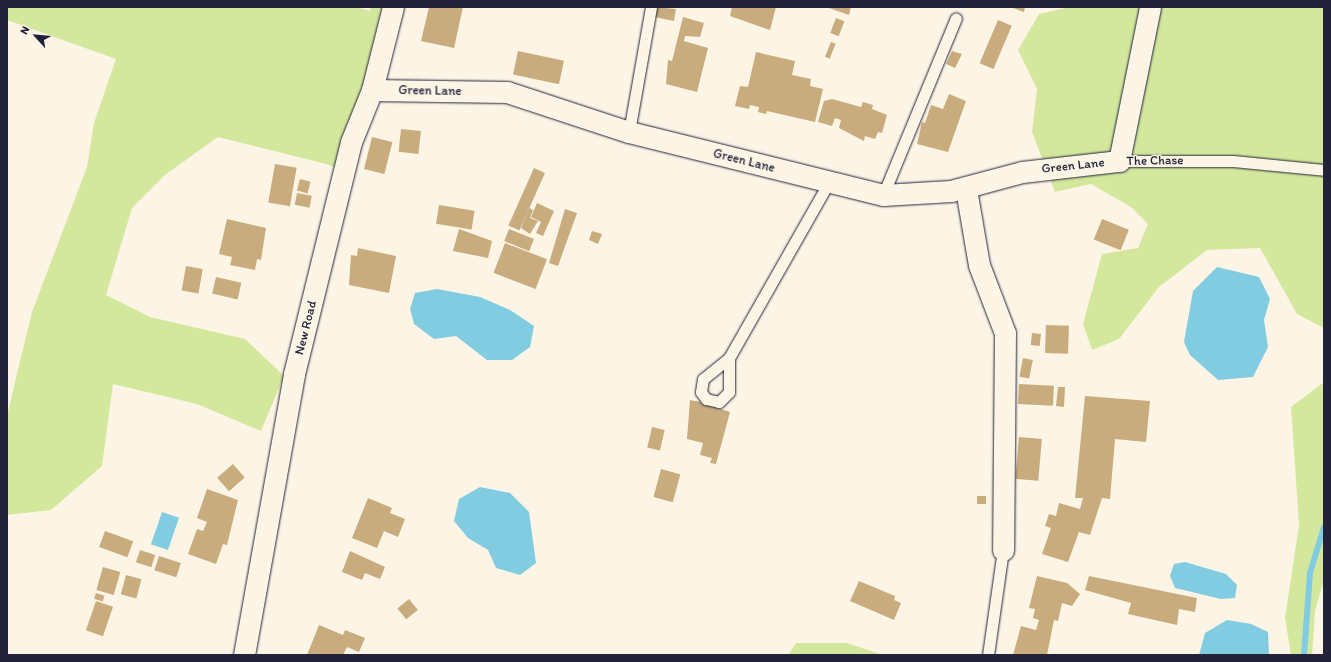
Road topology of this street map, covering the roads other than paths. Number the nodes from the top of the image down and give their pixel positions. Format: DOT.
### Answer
graph roads {
  1 [pos="393,7"];
  2 [pos="651,7"];
  3 [pos="1150,7"];
  4 [pos="956,18"];
  5 [pos="372,90"];
  6 [pos="629,132"];
  7 [pos="1119,161"];
  8 [pos="1324,170"];
  9 [pos="829,182"];
  10 [pos="966,188"];
  11 [pos="883,196"];
  12 [pos="729,358"];
  13 [pos="1003,550"];
  14 [pos="244,655"];
  15 [pos="988,655"];
  1 -- 5 [label="street, New Road"];
  2 -- 6 [label="lane"];
  3 -- 7 [label="street, The Chase"];
  4 -- 11 [label="lane"];
  5 -- 6 [label="street, Green Lane"];
  5 -- 14 [label="street, New Road"];
  6 -- 9 [label="street, Green Lane"];
  7 -- 8 [label="lane, The Chase"];
  7 -- 10 [label="street, Green Lane"];
  9 -- 11 [label="street, Green Lane"];
  9 -- 12 [label="lane"];
  10 -- 11 [label="street, Green Lane"];
  10 -- 13 [label="street"];
  13 -- 15 [label="lane"];
}
